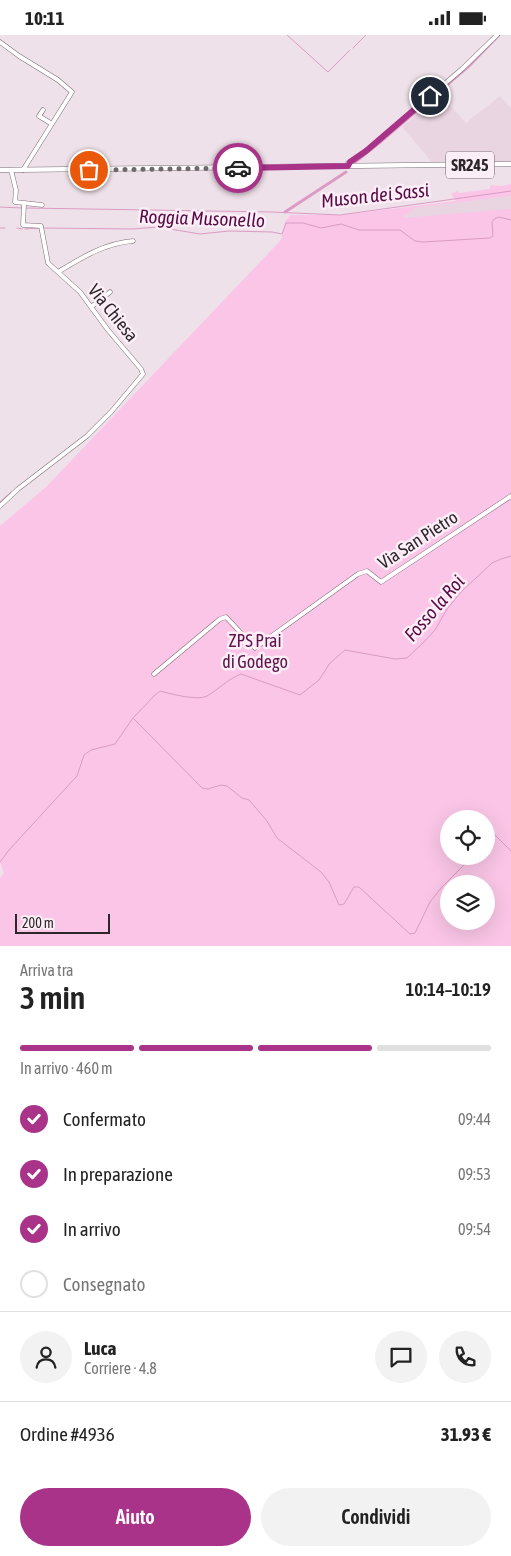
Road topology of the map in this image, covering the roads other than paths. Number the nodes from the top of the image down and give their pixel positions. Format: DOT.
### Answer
graph roads {
  1 [pos="497,35"];
  2 [pos="0,42"];
  3 [pos="44,110"];
  4 [pos="52,124"];
  5 [pos="511,164"];
  6 [pos="348,166"];
  7 [pos="0,170"];
  8 [pos="11,170"];
  9 [pos="23,170"];
  10 [pos="42,205"];
  11 [pos="24,207"];
  12 [pos="133,241"];
  13 [pos="58,272"];
  14 [pos="110,292"];
  15 [pos="91,307"];
  16 [pos="511,496"];
  17 [pos="0,506"];
  18 [pos="154,674"];
  1 -- 6 [label="street"];
  2 -- 4 [label="street"];
  3 -- 4 [label="street"];
  4 -- 9 [label="street"];
  5 -- 6 [label="main road, SR245 / SR245"];
  6 -- 9 [label="main road, SR245"];
  7 -- 8 [label="main road, SR245"];
  8 -- 9 [label="main road, SR245"];
  8 -- 11 [label="street, Via Chiesa"];
  10 -- 11 [label="street"];
  11 -- 13 [label="street, Via Chiesa"];
  12 -- 13 [label="street"];
  13 -- 15 [label="street, Via Chiesa"];
  14 -- 15 [label="street"];
  15 -- 17 [label="street, Via Chiesa"];
  16 -- 18 [label="street, Via San Pietro"];
}
